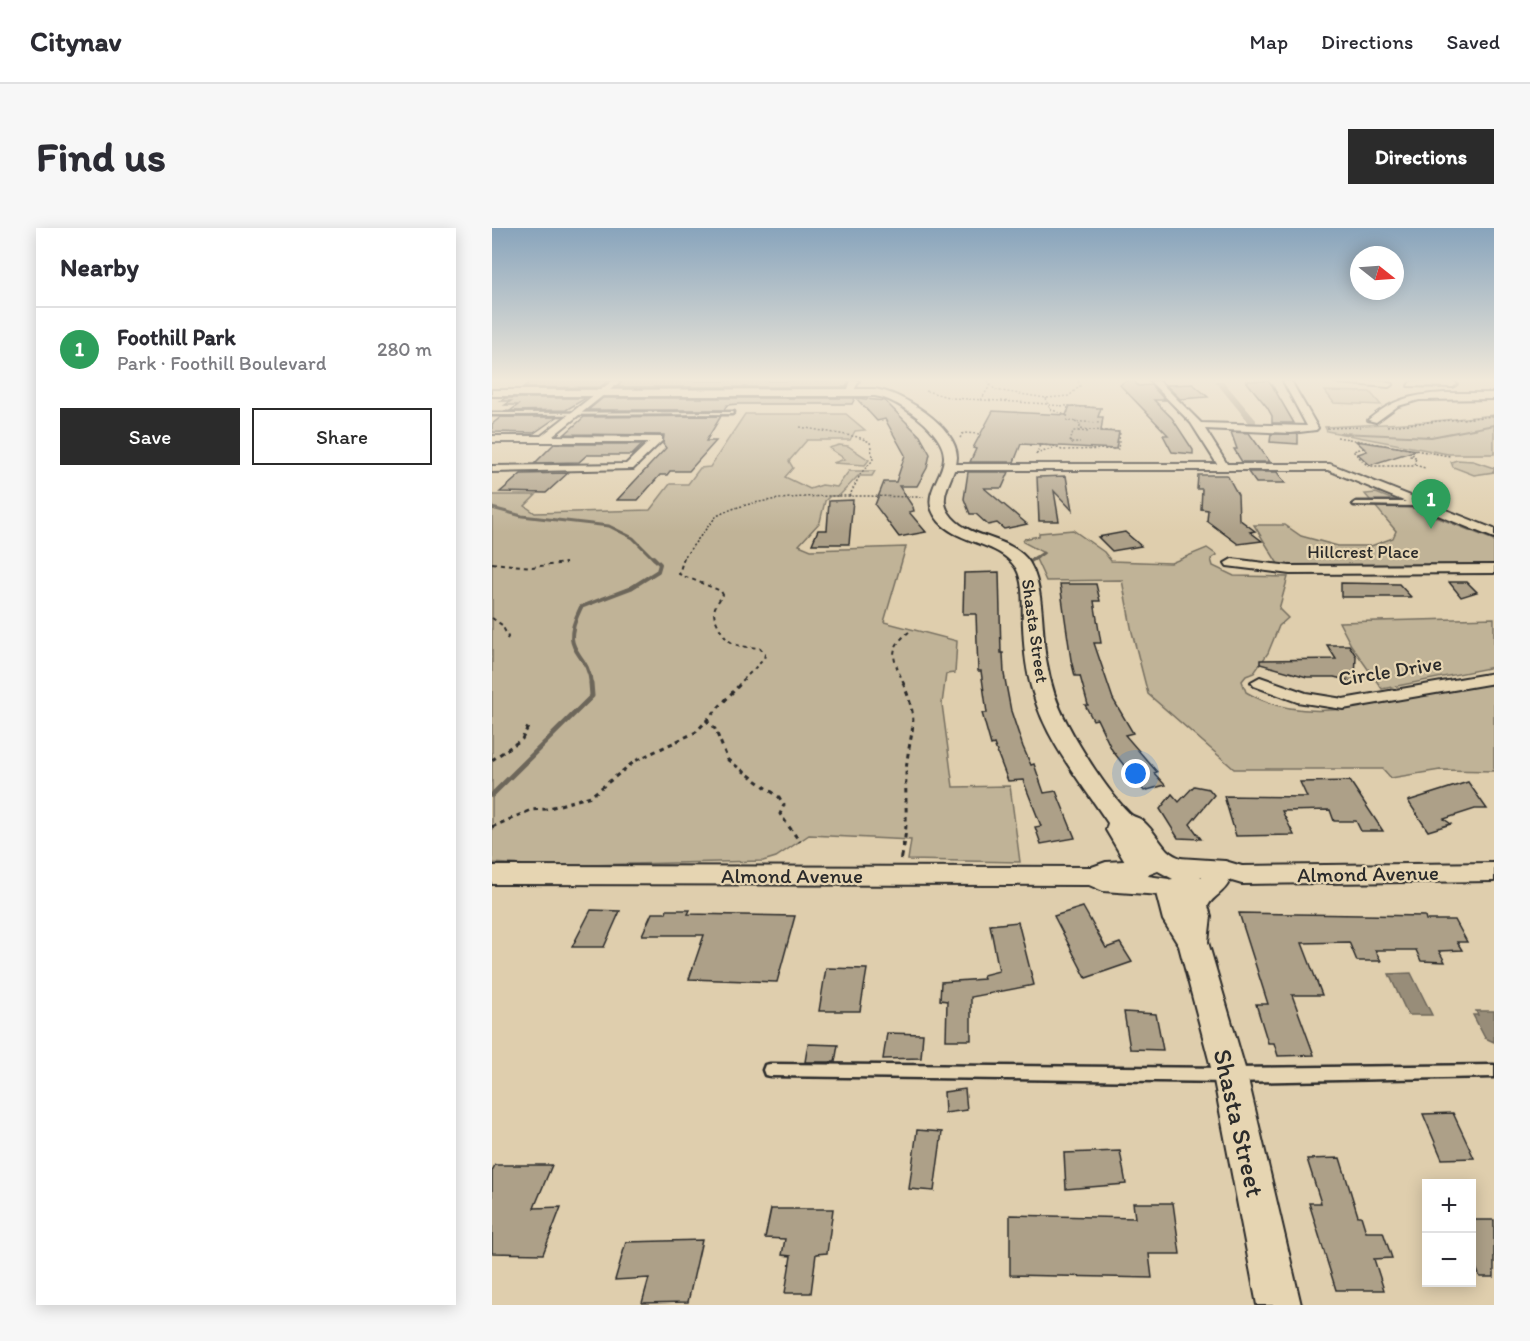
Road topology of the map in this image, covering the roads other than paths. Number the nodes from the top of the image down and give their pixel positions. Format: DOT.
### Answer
graph roads {
  1 [pos="553,431"];
  2 [pos="935,431"];
  3 [pos="1203,431"];
  4 [pos="492,439"];
  5 [pos="543,439"];
  6 [pos="949,467"];
  7 [pos="1224,467"];
  8 [pos="492,469"];
  9 [pos="1356,504"];
  10 [pos="1416,504"];
  11 [pos="1490,530"];
  12 [pos="1232,563"];
  13 [pos="1494,569"];
  14 [pos="1494,678"];
  15 [pos="1260,682"];
  16 [pos="1494,872"];
  17 [pos="492,875"];
  18 [pos="1242,875"];
  19 [pos="1174,879"];
  20 [pos="770,1070"];
  21 [pos="1494,1071"];
  22 [pos="1230,1074"];
  23 [pos="1279,1305"];
  1 -- 5 [label="street"];
  2 -- 6 [label="street"];
  3 -- 7 [label="street"];
  4 -- 5 [label="street"];
  5 -- 8 [label="street"];
  6 -- 7 [label="street"];
  6 -- 19 [label="street, Shasta Street"];
  7 -- 10 [label="street"];
  9 -- 10 [label="lane"];
  10 -- 11 [label="street"];
  12 -- 13 [label="street, Hillcrest Place"];
  14 -- 15 [label="street, Circle Drive"];
  16 -- 18 [label="street, Almond Avenue"];
  17 -- 19 [label="street, Almond Avenue"];
  18 -- 19 [label="street, Almond Avenue"];
  18 -- 19 [label="street, Almond Avenue"];
  19 -- 22 [label="street, Shasta Street"];
  20 -- 22 [label="lane"];
  21 -- 22 [label="lane"];
  22 -- 23 [label="street, Shasta Street"];
}
